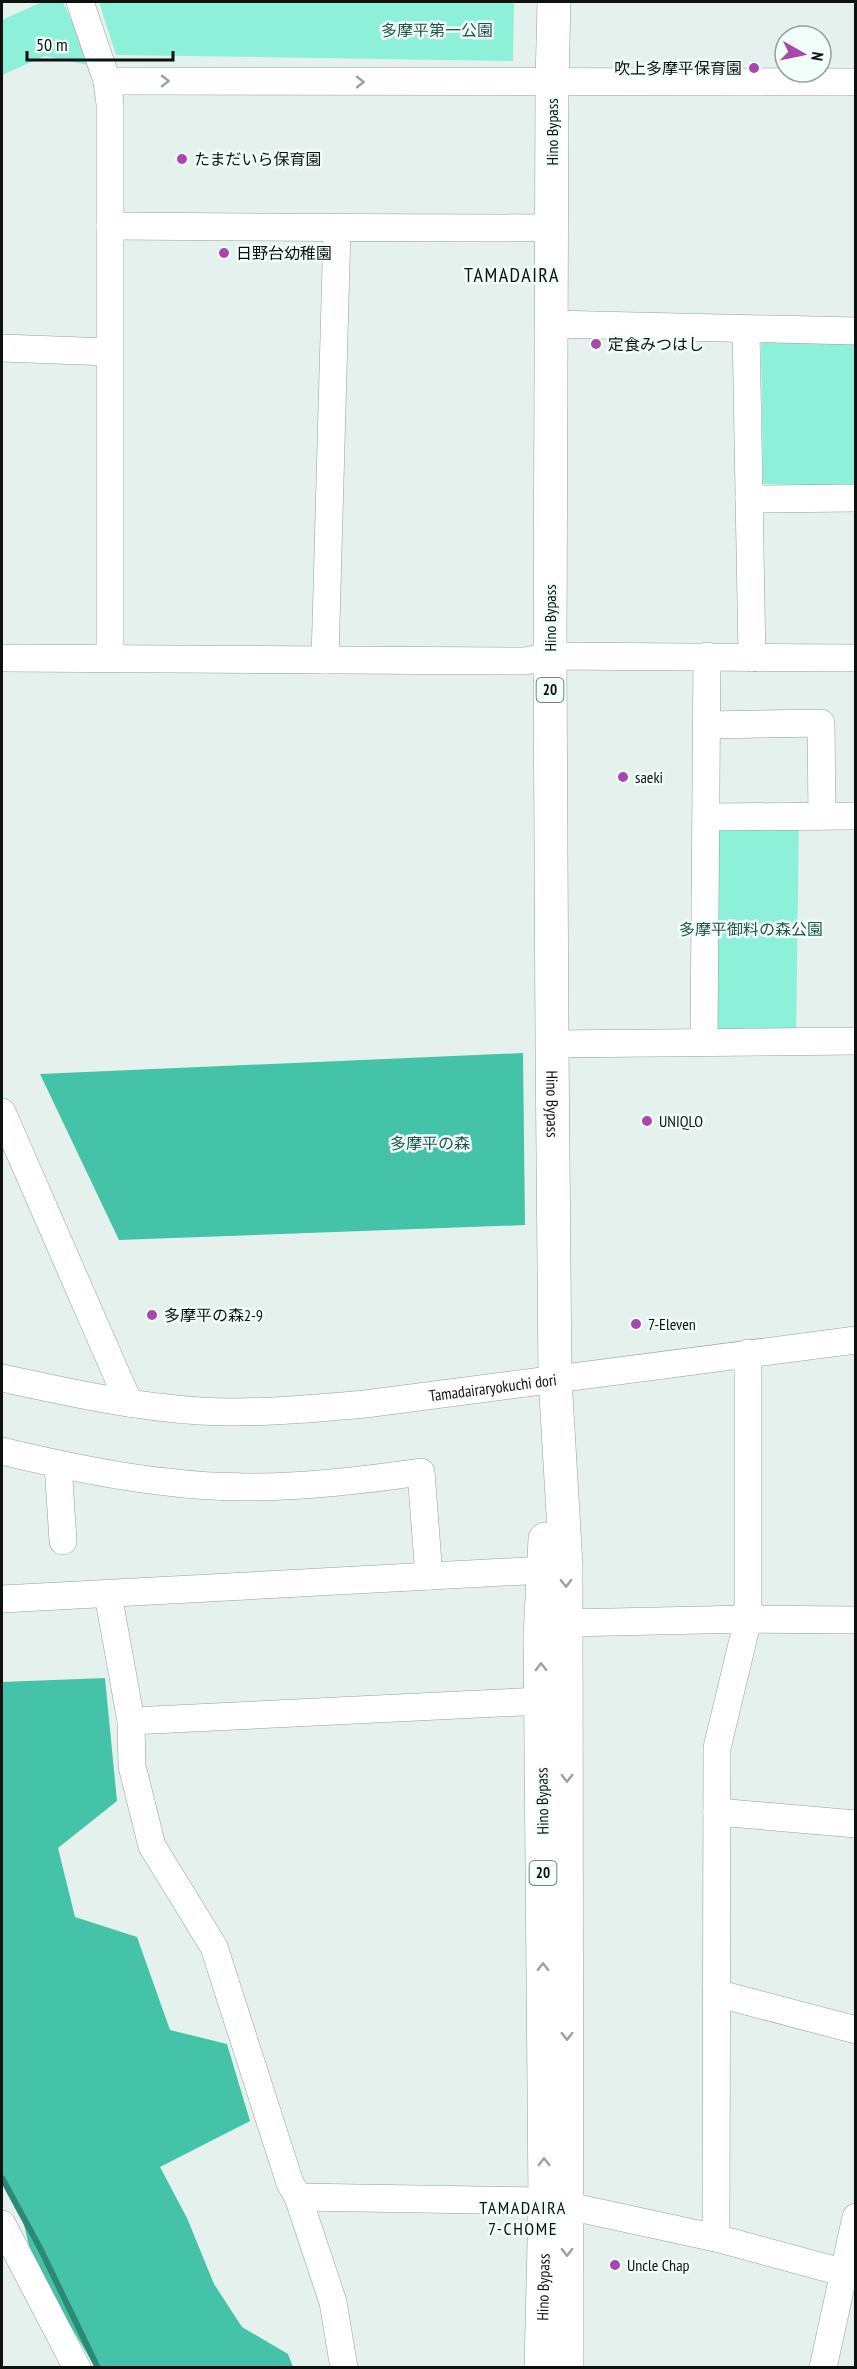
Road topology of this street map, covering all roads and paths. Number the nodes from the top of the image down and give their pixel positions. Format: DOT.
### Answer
graph roads {
  1 [pos="80,2"];
  2 [pos="554,2"];
  3 [pos="107,81"];
  4 [pos="552,82"];
  5 [pos="855,82"];
  6 [pos="110,226"];
  7 [pos="553,228"];
  8 [pos="337,229"];
  9 [pos="552,324"];
  10 [pos="746,329"];
  11 [pos="855,331"];
  12 [pos="2,348"];
  13 [pos="109,352"];
  14 [pos="855,498"];
  15 [pos="749,499"];
  16 [pos="550,656"];
  17 [pos="707,657"];
  18 [pos="2,658"];
  19 [pos="110,658"];
  20 [pos="752,658"];
  21 [pos="855,658"];
  22 [pos="325,660"];
  23 [pos="707,725"];
  24 [pos="822,816"];
  25 [pos="855,816"];
  26 [pos="706,817"];
  27 [pos="855,1041"];
  28 [pos="704,1042"];
  29 [pos="552,1044"];
  30 [pos="2,1112"];
  31 [pos="855,1340"];
  32 [pos="748,1353"];
  33 [pos="2,1378"];
  34 [pos="555,1378"];
  35 [pos="129,1403"];
  36 [pos="2,1451"];
  37 [pos="58,1464"];
  38 [pos="63,1541"];
  39 [pos="544,1570"];
  40 [pos="429,1576"];
  41 [pos="108,1594"];
  42 [pos="2,1599"];
  43 [pos="748,1619"];
  44 [pos="855,1620"];
  45 [pos="566,1623"];
  46 [pos="541,1701"];
  47 [pos="130,1721"];
  48 [pos="717,1812"];
  49 [pos="855,1824"];
  50 [pos="716,1993"];
  51 [pos="855,2030"];
  52 [pos="298,2197"];
  53 [pos="556,2203"];
  54 [pos="855,2217"];
  55 [pos="2,2223"];
  56 [pos="716,2238"];
  57 [pos="849,2275"];
  58 [pos="77,2367"];
  59 [pos="344,2367"];
  60 [pos="541,2367"];
  61 [pos="567,2367"];
  62 [pos="823,2367"];
  1 -- 3 [label="street"];
  2 -- 4 [label="highway, Hino Bypass / 20"];
  3 -- 4 [label="street, one-way"];
  3 -- 6 [label="street"];
  4 -- 5 [label="street"];
  4 -- 7 [label="highway, Hino Bypass / 20"];
  6 -- 8 [label="street"];
  6 -- 13 [label="street"];
  7 -- 8 [label="street"];
  7 -- 9 [label="highway, Hino Bypass / 20"];
  8 -- 22 [label="street"];
  9 -- 10 [label="street"];
  9 -- 16 [label="highway, Hino Bypass / 20"];
  10 -- 11 [label="street"];
  10 -- 15 [label="street"];
  12 -- 13 [label="street"];
  13 -- 19 [label="street"];
  14 -- 15 [label="street"];
  15 -- 20 [label="street"];
  16 -- 17 [label="street"];
  16 -- 22 [label="street"];
  16 -- 29 [label="highway, Hino Bypass / 20"];
  17 -- 20 [label="street"];
  17 -- 23 [label="street"];
  18 -- 19 [label="street"];
  19 -- 22 [label="street"];
  20 -- 21 [label="street"];
  23 -- 24 [label="street"];
  23 -- 26 [label="street"];
  24 -- 25 [label="street"];
  24 -- 26 [label="street"];
  26 -- 28 [label="street"];
  27 -- 28 [label="street"];
  28 -- 29 [label="street"];
  29 -- 34 [label="highway, Hino Bypass / 20"];
  30 -- 35 [label="street"];
  31 -- 32 [label="street, Tamadairaryokuchi dori"];
  32 -- 34 [label="street, Tamadairaryokuchi dori"];
  32 -- 43 [label="street"];
  33 -- 35 [label="street, Tamadairaryokuchi dori"];
  34 -- 35 [label="street, Tamadairaryokuchi dori"];
  34 -- 39 [label="highway, Hino Bypass / 20"];
  34 -- 45 [label="highway, Hino Bypass / 20, one-way"];
  36 -- 37 [label="street"];
  37 -- 38 [label="street"];
  37 -- 40 [label="street"];
  39 -- 40 [label="street"];
  46 -- 39 [label="highway, Hino Bypass / 20, one-way"];
  40 -- 41 [label="street"];
  41 -- 42 [label="street"];
  41 -- 47 [label="street"];
  43 -- 44 [label="street"];
  43 -- 45 [label="street"];
  43 -- 48 [label="street"];
  45 -- 53 [label="highway, Hino Bypass / 20, one-way"];
  46 -- 47 [label="street"];
  53 -- 46 [label="highway, Hino Bypass / 20, one-way"];
  47 -- 52 [label="street"];
  48 -- 49 [label="street"];
  48 -- 50 [label="street"];
  50 -- 51 [label="street"];
  50 -- 56 [label="street"];
  52 -- 53 [label="street"];
  52 -- 59 [label="street"];
  53 -- 56 [label="street"];
  53 -- 60 [label="highway, Hino Bypass / 20"];
  53 -- 61 [label="highway, Hino Bypass / 20, one-way"];
  54 -- 57 [label="street"];
  55 -- 58 [label="street"];
  56 -- 57 [label="street"];
  57 -- 62 [label="street"];
}
